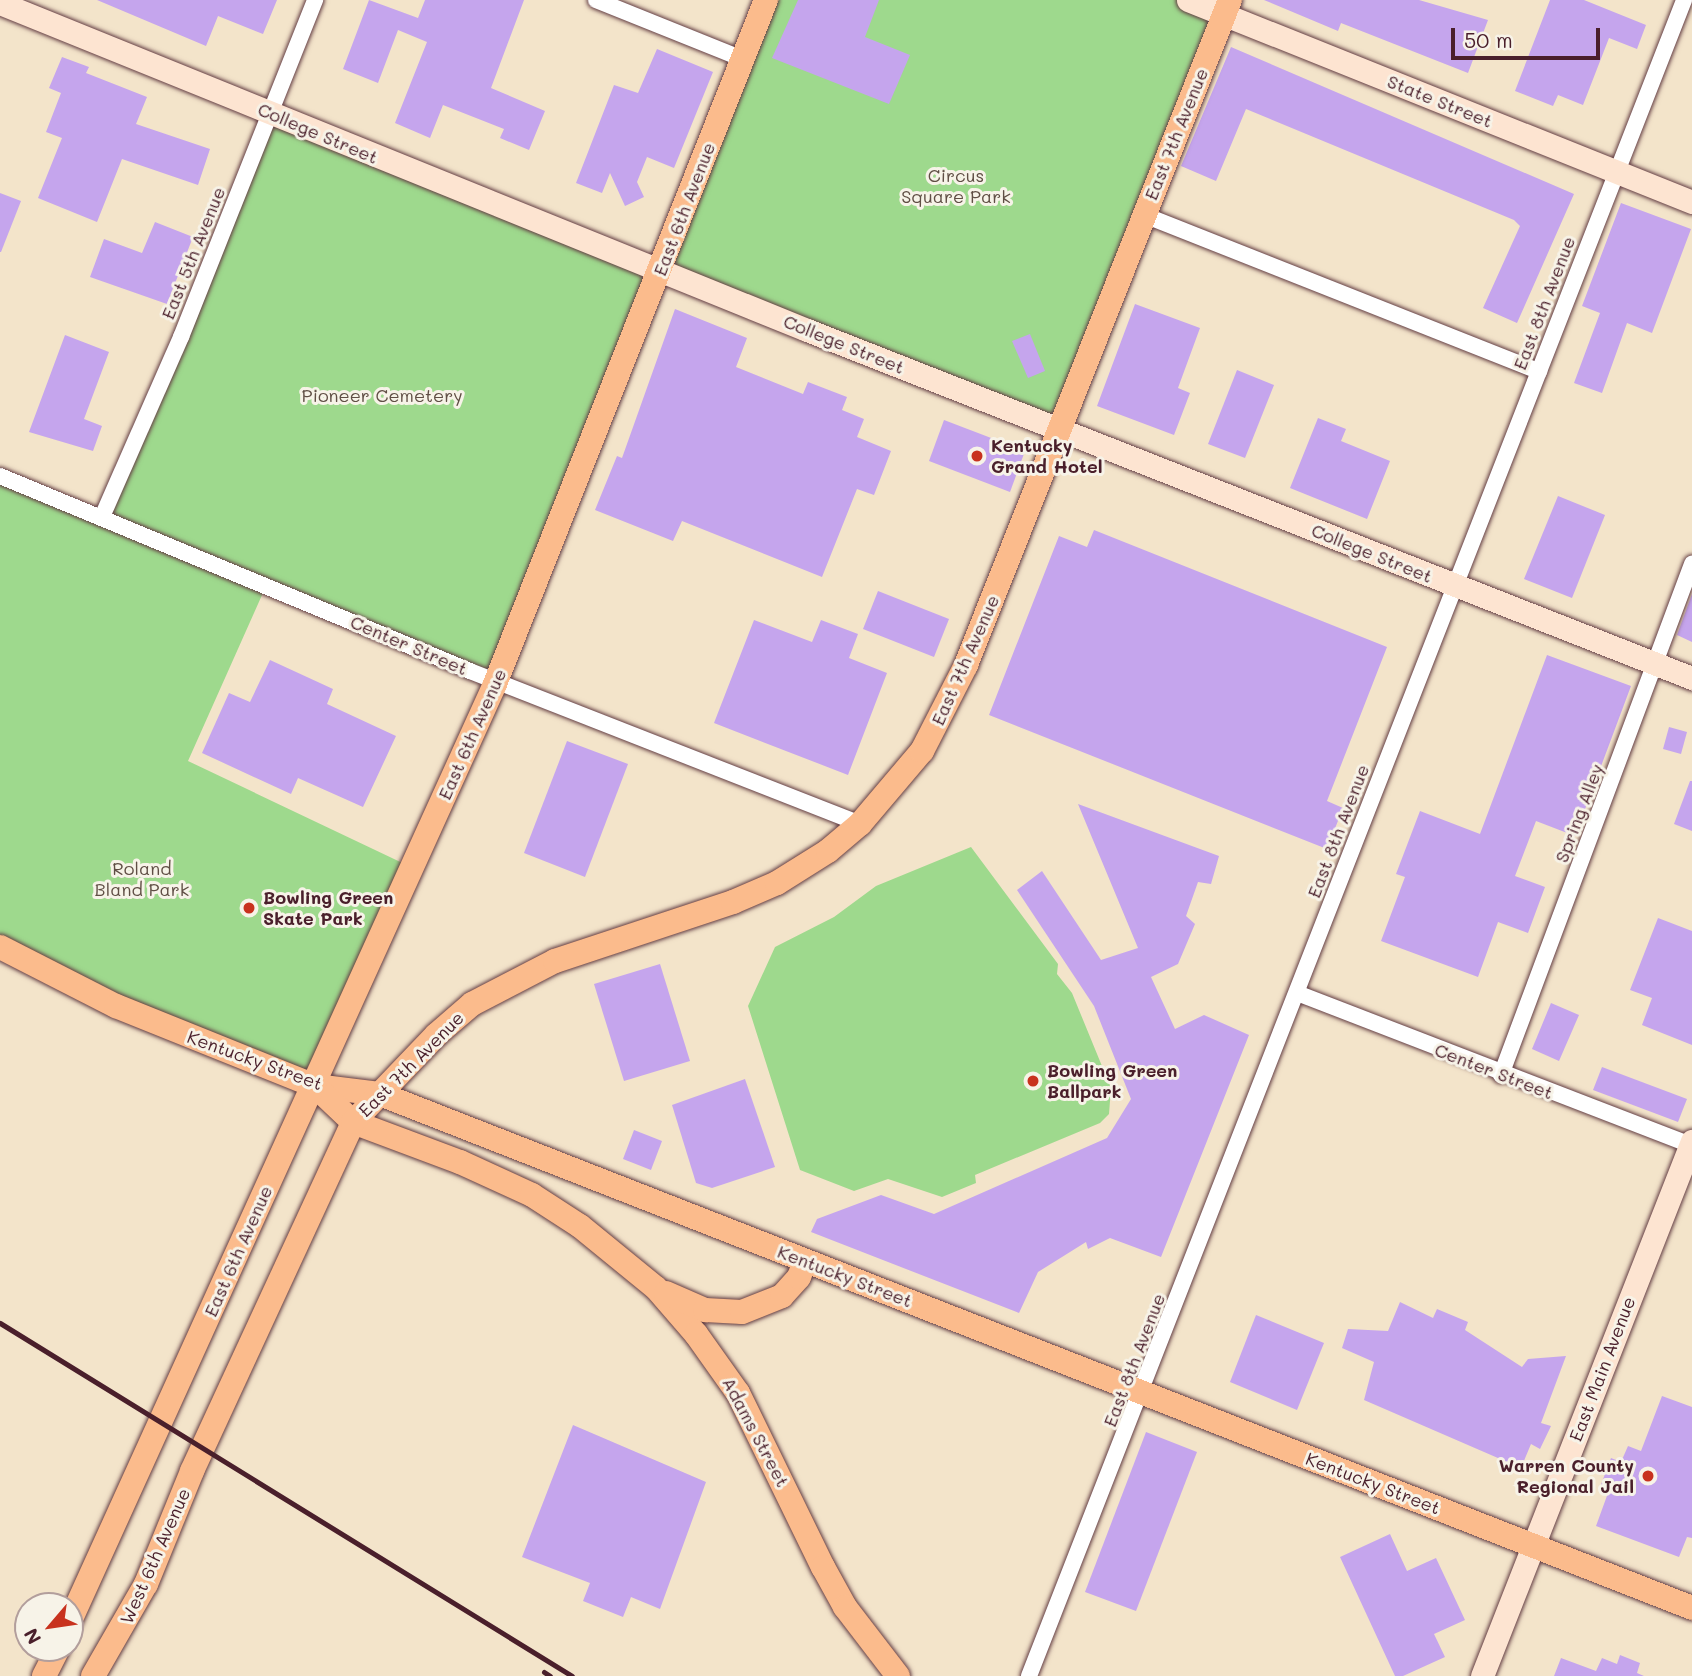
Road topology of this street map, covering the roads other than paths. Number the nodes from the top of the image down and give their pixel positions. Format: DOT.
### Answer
graph roads {
  1 [pos="315,0"];
  2 [pos="596,0"];
  3 [pos="766,0"];
  4 [pos="1188,0"];
  5 [pos="1684,0"];
  6 [pos="0,3"];
  7 [pos="1227,7"];
  8 [pos="743,59"];
  9 [pos="270,112"];
  10 [pos="1615,171"];
  11 [pos="1692,202"];
  12 [pos="1144,215"];
  13 [pos="660,270"];
  14 [pos="1539,371"];
  15 [pos="1061,428"];
  16 [pos="0,476"];
  17 [pos="102,517"];
  18 [pos="1692,564"];
  19 [pos="1454,586"];
  20 [pos="1656,664"];
  21 [pos="1692,678"];
  22 [pos="496,681"];
  23 [pos="860,824"];
  24 [pos="0,947"];
  25 [pos="1297,992"];
  26 [pos="1501,1075"];
  27 [pos="315,1086"];
  28 [pos="380,1094"];
  29 [pos="353,1122"];
  30 [pos="1691,1144"];
  31 [pos="805,1261"];
  32 [pos="656,1288"];
  33 [pos="1141,1393"];
  34 [pos="1533,1546"];
  35 [pos="83,1592"];
  36 [pos="1692,1608"];
  37 [pos="93,1676"];
  38 [pos="898,1676"];
  39 [pos="1029,1676"];
  40 [pos="1482,1676"];
  1 -- 9 [label="street, East 5th Avenue"];
  2 -- 8 [label="street"];
  3 -- 8 [label="main road, East 6th Avenue"];
  4 -- 7 [label="street, State Street"];
  5 -- 10 [label="street, East 8th Avenue"];
  6 -- 9 [label="street, College Street"];
  7 -- 10 [label="street, State Street"];
  7 -- 12 [label="main road, East 7th Avenue"];
  8 -- 13 [label="main road, East 6th Avenue"];
  9 -- 13 [label="street, College Street"];
  9 -- 17 [label="street, East 5th Avenue"];
  10 -- 11 [label="street, State Street"];
  10 -- 14 [label="street, East 8th Avenue"];
  12 -- 14 [label="street"];
  12 -- 15 [label="main road, East 7th Avenue"];
  13 -- 15 [label="street, College Street"];
  13 -- 22 [label="main road, East 6th Avenue"];
  14 -- 19 [label="street, East 8th Avenue"];
  15 -- 19 [label="street, College Street"];
  15 -- 23 [label="main road, East 7th Avenue"];
  16 -- 17 [label="street, Center Street"];
  17 -- 22 [label="street, Center Street"];
  18 -- 20 [label="street, Spring Alley"];
  19 -- 20 [label="street, College Street"];
  19 -- 25 [label="street, East 8th Avenue"];
  20 -- 21 [label="street, College Street"];
  20 -- 26 [label="street, Spring Alley"];
  22 -- 23 [label="street, Center Street"];
  22 -- 27 [label="main road, East 6th Avenue"];
  23 -- 28 [label="main road, East 7th Avenue"];
  24 -- 27 [label="main road, Kentucky Street"];
  25 -- 26 [label="street, Center Street"];
  25 -- 33 [label="street, East 8th Avenue"];
  26 -- 30 [label="street, Center Street"];
  27 -- 28 [label="main road, Kentucky Street"];
  27 -- 29 [label="main road, Adams Street"];
  27 -- 35 [label="main road, East 6th Avenue"];
  28 -- 29 [label="main road, East 7th Avenue"];
  28 -- 31 [label="main road, Kentucky Street"];
  29 -- 32 [label="main road, Adams Street"];
  29 -- 37 [label="main road, West 6th Avenue"];
  30 -- 34 [label="street, East Main Avenue"];
  31 -- 32 [label="main road"];
  31 -- 33 [label="main road, Kentucky Street"];
  32 -- 38 [label="main road, Adams Street"];
  33 -- 34 [label="main road, Kentucky Street"];
  33 -- 39 [label="street, East 8th Avenue"];
  34 -- 36 [label="main road, Kentucky Street"];
  34 -- 40 [label="street, East Main Avenue"];
}
